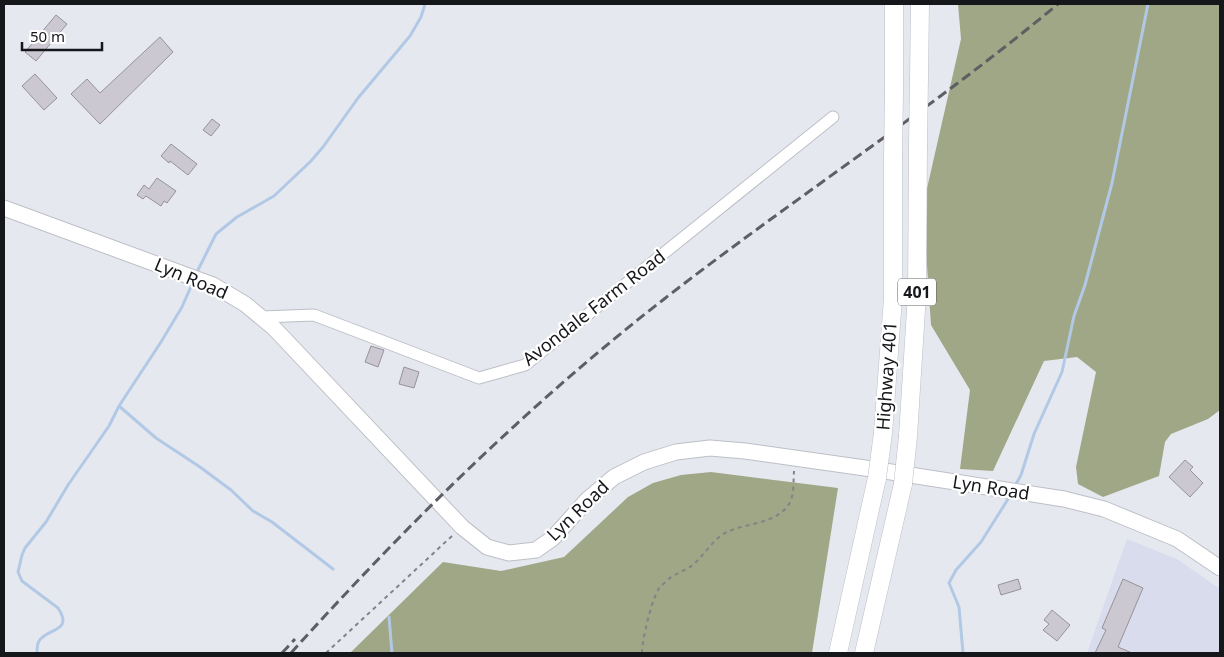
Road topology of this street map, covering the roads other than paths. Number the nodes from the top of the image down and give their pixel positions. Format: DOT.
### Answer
graph roads {
  1 [pos="894,4"];
  2 [pos="920,4"];
  3 [pos="833,117"];
  4 [pos="4,208"];
  5 [pos="262,317"];
  6 [pos="1220,568"];
  7 [pos="838,653"];
  8 [pos="864,653"];
  1 -- 7 [label="highway, Highway 401 / 401, bridge"];
  2 -- 8 [label="highway, Highway 401 / 401, bridge"];
  3 -- 5 [label="street, Avondale Farm Road"];
  4 -- 5 [label="main road, Lyn Road"];
  5 -- 6 [label="main road, Lyn Road"];
}
